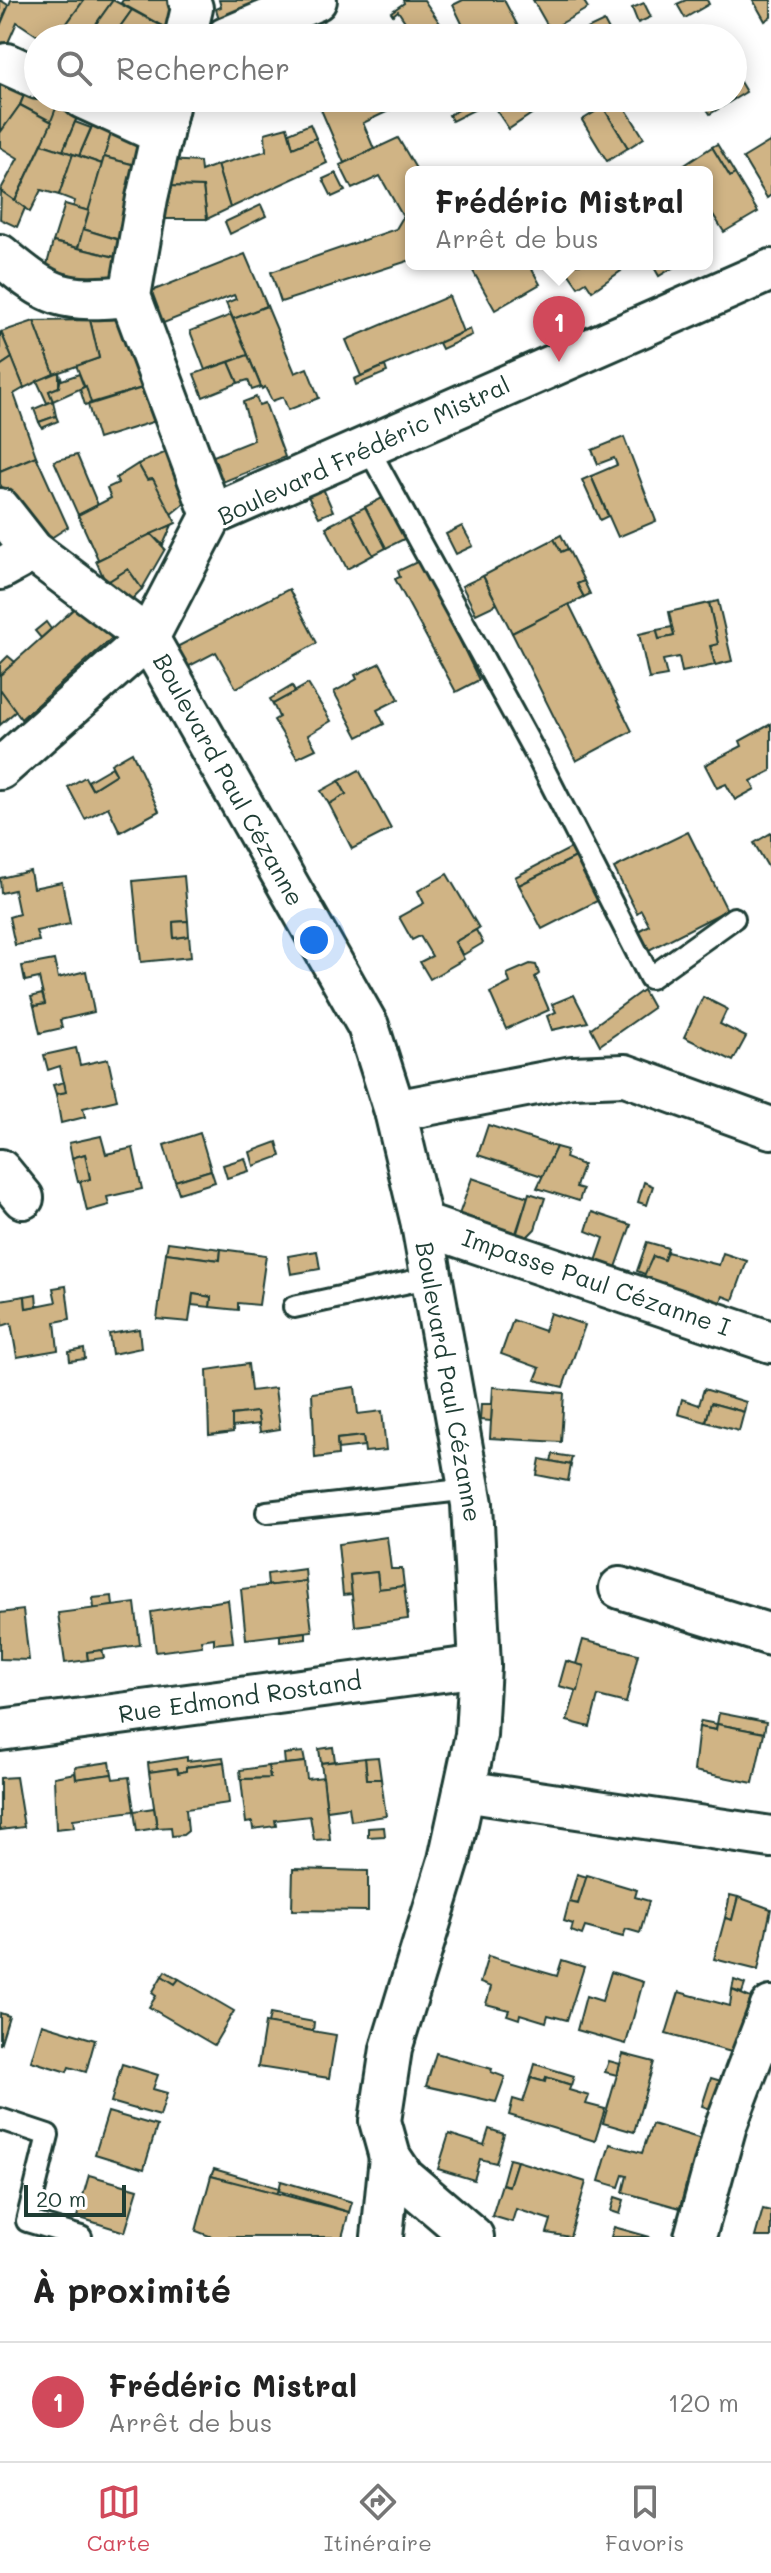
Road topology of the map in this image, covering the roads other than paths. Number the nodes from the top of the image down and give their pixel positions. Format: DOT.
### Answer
graph roads {
  1 [pos="189,0"];
  2 [pos="316,0"];
  3 [pos="188,24"];
  4 [pos="259,24"];
  5 [pos="166,116"];
  6 [pos="0,255"];
  7 [pos="771,270"];
  8 [pos="130,296"];
  9 [pos="367,446"];
  10 [pos="0,509"];
  11 [pos="212,515"];
  12 [pos="17,560"];
  13 [pos="148,638"];
  14 [pos="0,769"];
  15 [pos="734,918"];
  16 [pos="395,1111"];
  17 [pos="771,1128"];
  18 [pos="422,1224"];
  19 [pos="432,1277"];
  20 [pos="294,1307"];
  21 [pos="771,1342"];
  22 [pos="470,1489"];
  23 [pos="267,1512"];
  24 [pos="620,1588"];
  25 [pos="771,1635"];
  26 [pos="480,1666"];
  27 [pos="0,1730"];
  28 [pos="464,1791"];
  29 [pos="771,1837"];
  30 [pos="771,2007"];
  31 [pos="0,2119"];
  32 [pos="390,2157"];
  33 [pos="81,2237"];
  34 [pos="382,2237"];
  35 [pos="473,2237"];
  36 [pos="695,2237"];
  1 -- 3 [label="street"];
  2 -- 4 [label="street"];
  5 -- 8 [label="street"];
  6 -- 8 [label="street"];
  7 -- 9 [label="street, Boulevard Frédéric Mistral"];
  8 -- 11 [label="street"];
  9 -- 11 [label="street, Boulevard Frédéric Mistral"];
  9 -- 15 [label="lane"];
  10 -- 12 [label="street"];
  11 -- 13 [label="street, Boulevard Frédéric Mistral"];
  12 -- 13 [label="street"];
  13 -- 14 [label="street"];
  13 -- 16 [label="street, Boulevard Paul Cézanne"];
  16 -- 17 [label="street"];
  16 -- 18 [label="street, Boulevard Paul Cézanne"];
  18 -- 19 [label="street, Boulevard Paul Cézanne"];
  18 -- 21 [label="street, Impasse Paul Cézanne I"];
  19 -- 20 [label="lane"];
  19 -- 22 [label="street, Boulevard Paul Cézanne"];
  22 -- 23 [label="lane"];
  22 -- 26 [label="street, Boulevard Paul Cézanne"];
  24 -- 25 [label="street"];
  26 -- 27 [label="street, Rue Edmond Rostand"];
  26 -- 28 [label="street, Boulevard Paul Cézanne"];
  28 -- 29 [label="street"];
  28 -- 32 [label="street, Boulevard Paul Cézanne"];
  30 -- 36 [label="street"];
  31 -- 33 [label="lane"];
  32 -- 34 [label="street"];
  32 -- 35 [label="street, Boulevard Paul Cézanne"];
}
